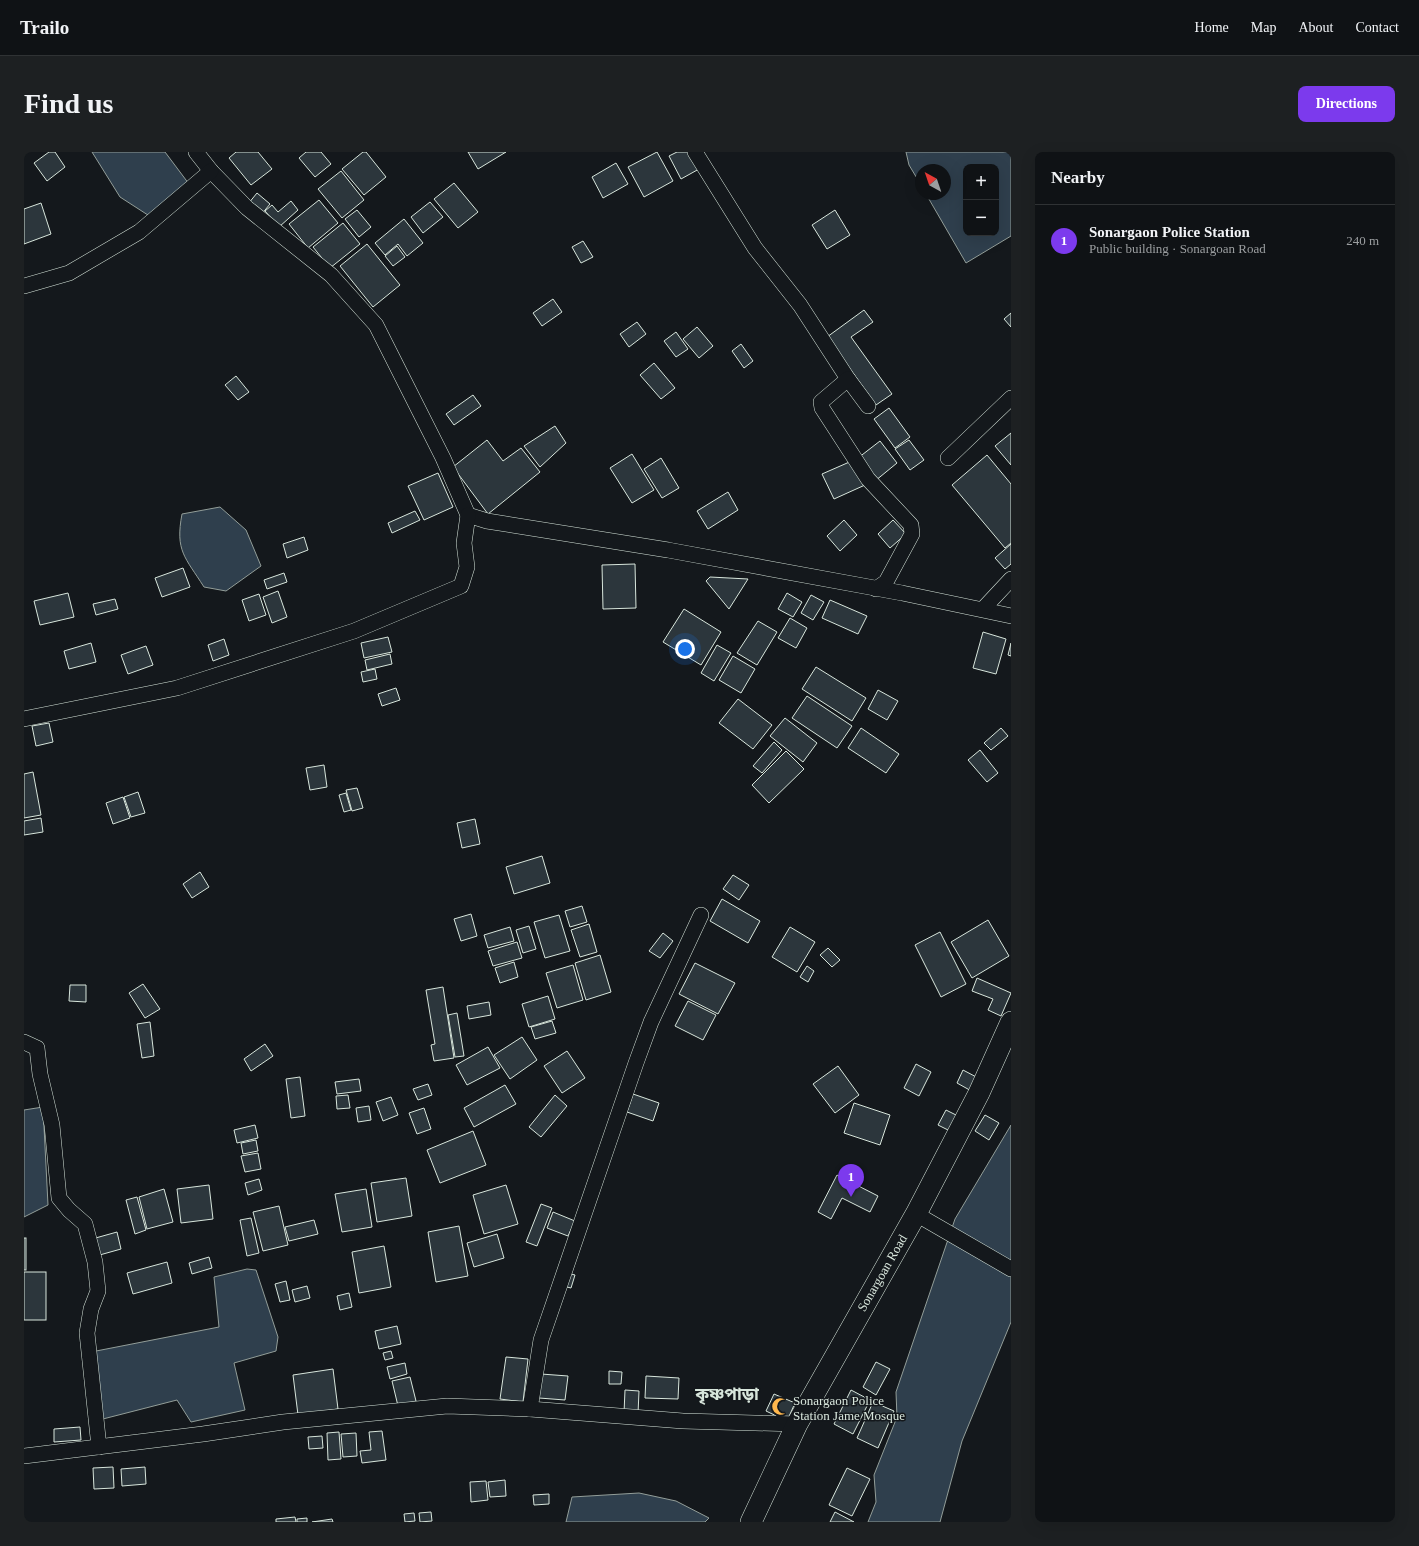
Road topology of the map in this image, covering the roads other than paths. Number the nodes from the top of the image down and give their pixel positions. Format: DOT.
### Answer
graph roads {
  1 [pos="196,152"];
  2 [pos="695,152"];
  3 [pos="211,171"];
  4 [pos="24,286"];
  5 [pos="848,379"];
  6 [pos="1011,398"];
  7 [pos="868,406"];
  8 [pos="948,458"];
  9 [pos="468,515"];
  10 [pos="1011,579"];
  11 [pos="876,589"];
  12 [pos="983,609"];
  13 [pos="1011,616"];
  14 [pos="24,719"];
  15 [pos="701,915"];
  16 [pos="1011,1022"];
  17 [pos="24,1042"];
  18 [pos="924,1218"];
  19 [pos="1011,1269"];
  20 [pos="530,1409"];
  21 [pos="797,1424"];
  22 [pos="99,1447"];
  23 [pos="24,1456"];
  24 [pos="751,1522"];
  1 -- 3 [label="street"];
  2 -- 5 [label="street"];
  3 -- 4 [label="street"];
  3 -- 9 [label="street"];
  5 -- 7 [label="street"];
  5 -- 11 [label="street"];
  6 -- 8 [label="street"];
  9 -- 11 [label="street"];
  9 -- 14 [label="street"];
  10 -- 12 [label="street"];
  11 -- 12 [label="street"];
  12 -- 13 [label="street"];
  15 -- 20 [label="street"];
  16 -- 18 [label="main road, Sonargoan Road"];
  17 -- 22 [label="street"];
  18 -- 19 [label="street"];
  18 -- 21 [label="main road, Sonargoan Road"];
  20 -- 21 [label="street"];
  20 -- 22 [label="street"];
  21 -- 24 [label="main road, Sonargoan Road"];
  22 -- 23 [label="street"];
}
